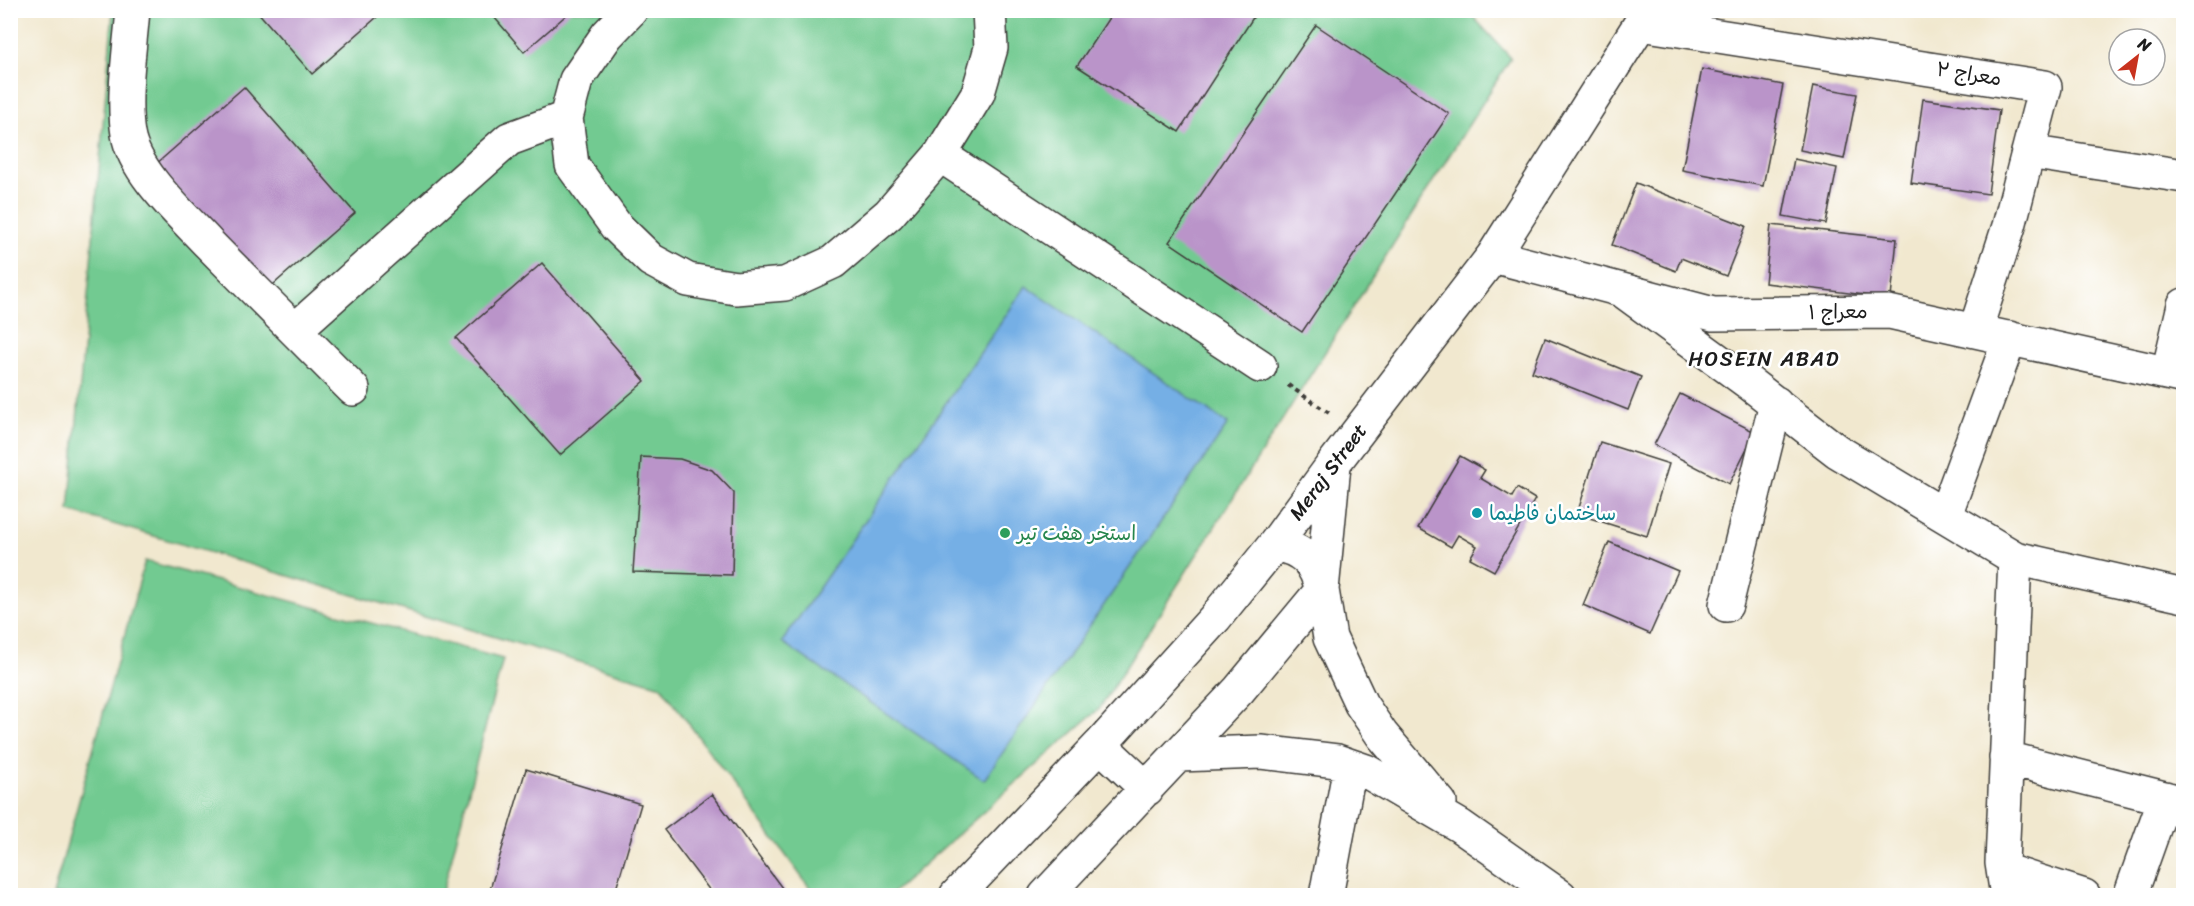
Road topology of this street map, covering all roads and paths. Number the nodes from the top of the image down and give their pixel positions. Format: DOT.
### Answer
graph roads {
  1 [pos="133,10"];
  2 [pos="631,10"];
  3 [pos="989,10"];
  4 [pos="1645,17"];
  5 [pos="566,118"];
  6 [pos="2028,152"];
  7 [pos="940,155"];
  8 [pos="2184,176"];
  9 [pos="1493,256"];
  10 [pos="1623,291"];
  11 [pos="2184,305"];
  12 [pos="295,330"];
  13 [pos="1975,331"];
  14 [pos="2010,338"];
  15 [pos="1260,366"];
  16 [pos="2176,375"];
  17 [pos="354,388"];
  18 [pos="1776,403"];
  19 [pos="1358,432"];
  20 [pos="1334,463"];
  21 [pos="1945,515"];
  22 [pos="1275,544"];
  23 [pos="2015,558"];
  24 [pos="1323,590"];
  25 [pos="2182,591"];
  26 [pos="1726,605"];
  27 [pos="1100,745"];
  28 [pos="1179,755"];
  29 [pos="2006,758"];
  30 [pos="1350,766"];
  31 [pos="1147,789"];
  32 [pos="2175,800"];
  33 [pos="1460,826"];
  34 [pos="2005,883"];
  35 [pos="956,896"];
  36 [pos="1046,896"];
  37 [pos="1326,896"];
  38 [pos="1560,896"];
  39 [pos="2084,896"];
  40 [pos="2130,896"];
  1 -- 12 [label="street"];
  2 -- 5 [label="street"];
  3 -- 7 [label="street"];
  4 -- 6 [label="street, معراج ۲"];
  4 -- 9 [label="street, Meraj Street"];
  5 -- 7 [label="street"];
  5 -- 12 [label="street"];
  6 -- 8 [label="street"];
  6 -- 13 [label="street, معراج ۲"];
  7 -- 15 [label="street"];
  9 -- 10 [label="street, معراج ۱"];
  9 -- 19 [label="street, Meraj Street"];
  10 -- 13 [label="street, معراج ۱"];
  10 -- 18 [label="street"];
  11 -- 16 [label="street"];
  12 -- 17 [label="street"];
  13 -- 14 [label="street, معراج ۱"];
  14 -- 16 [label="street, معراج ۱"];
  14 -- 21 [label="street"];
  15 -- 19 [label="path"];
  18 -- 21 [label="street"];
  18 -- 26 [label="street"];
  19 -- 20 [label="street, Meraj Street"];
  20 -- 22 [label="street, Meraj Street"];
  20 -- 24 [label="street"];
  21 -- 23 [label="street"];
  22 -- 24 [label="street"];
  22 -- 27 [label="street, Meraj Street"];
  23 -- 25 [label="street"];
  23 -- 29 [label="street"];
  24 -- 28 [label="street"];
  24 -- 33 [label="street"];
  27 -- 31 [label="street"];
  27 -- 35 [label="street, Meraj Street"];
  28 -- 30 [label="street"];
  28 -- 31 [label="street"];
  29 -- 32 [label="street"];
  29 -- 34 [label="street"];
  30 -- 33 [label="street"];
  30 -- 37 [label="street"];
  31 -- 36 [label="street"];
  32 -- 40 [label="street"];
  33 -- 38 [label="street"];
  34 -- 39 [label="street"];
}
